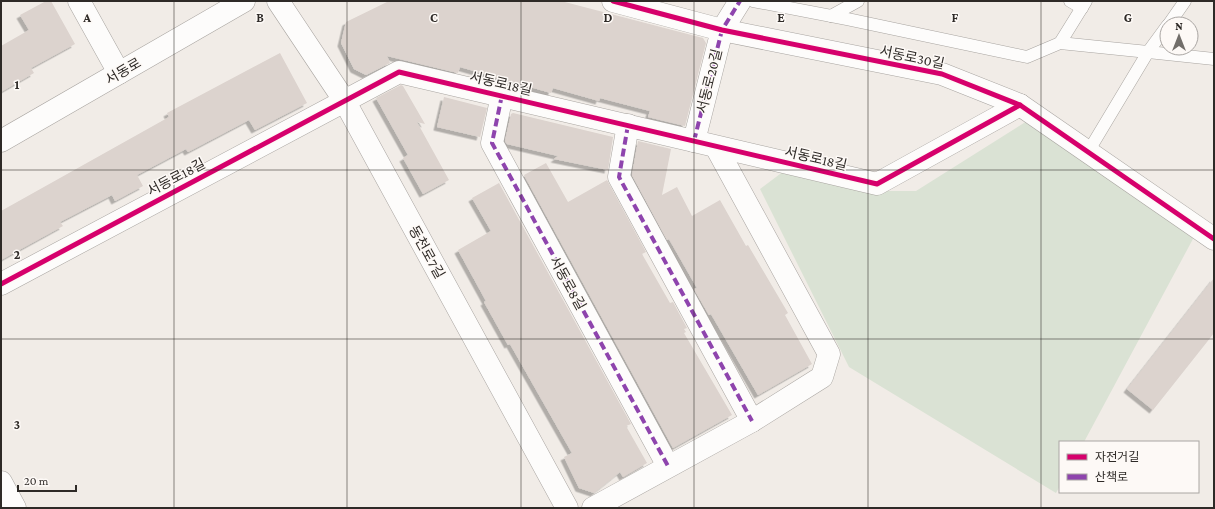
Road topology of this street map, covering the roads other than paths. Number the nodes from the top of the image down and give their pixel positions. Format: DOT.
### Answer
graph roads {
  1 [pos="79,1"];
  2 [pos="244,1"];
  3 [pos="278,1"];
  4 [pos="613,1"];
  5 [pos="740,1"];
  6 [pos="753,1"];
  7 [pos="858,1"];
  8 [pos="1070,1"];
  9 [pos="1185,1"];
  10 [pos="1084,4"];
  11 [pos="831,16"];
  12 [pos="1174,16"];
  13 [pos="722,30"];
  14 [pos="1159,37"];
  15 [pos="1060,43"];
  16 [pos="1148,52"];
  17 [pos="1214,59"];
  18 [pos="120,73"];
  19 [pos="502,95"];
  20 [pos="344,100"];
  21 [pos="1020,106"];
  22 [pos="628,125"];
  23 [pos="1,141"];
  24 [pos="694,141"];
  25 [pos="716,147"];
  26 [pos="1088,152"];
  27 [pos="1214,239"];
  28 [pos="1,284"];
  29 [pos="752,421"];
  30 [pos="668,466"];
  31 [pos="1,482"];
  32 [pos="15,508"];
  33 [pos="567,508"];
  34 [pos="593,508"];
  1 -- 18 [label="street"];
  2 -- 18 [label="street, 서동로"];
  3 -- 20 [label="street, 동천로7길"];
  4 -- 13 [label="street, 서동로30길"];
  5 -- 13 [label="street, 서동로20길"];
  6 -- 11 [label="lane"];
  7 -- 11 [label="lane"];
  8 -- 10 [label="lane"];
  9 -- 12 [label="lane"];
  10 -- 15 [label="lane"];
  11 -- 15 [label="lane"];
  13 -- 21 [label="street, 서동로30길"];
  13 -- 24 [label="street, 서동로20길"];
  14 -- 16 [label="lane"];
  15 -- 16 [label="lane"];
  16 -- 17 [label="lane"];
  16 -- 26 [label="lane"];
  18 -- 23 [label="street, 서동로"];
  19 -- 20 [label="street, 서동로18길"];
  19 -- 22 [label="street, 서동로18길"];
  19 -- 30 [label="street, 서동로8길"];
  20 -- 28 [label="street, 서동로18길"];
  20 -- 33 [label="street, 동천로7길"];
  21 -- 25 [label="street, 서동로18길"];
  21 -- 26 [label="street, 서동로30길"];
  22 -- 24 [label="street, 서동로18길"];
  22 -- 29 [label="street"];
  24 -- 25 [label="street, 서동로18길"];
  25 -- 29 [label="street"];
  26 -- 27 [label="street, 서동로30길"];
  29 -- 30 [label="street"];
  30 -- 34 [label="street"];
  31 -- 32 [label="street"];
}
